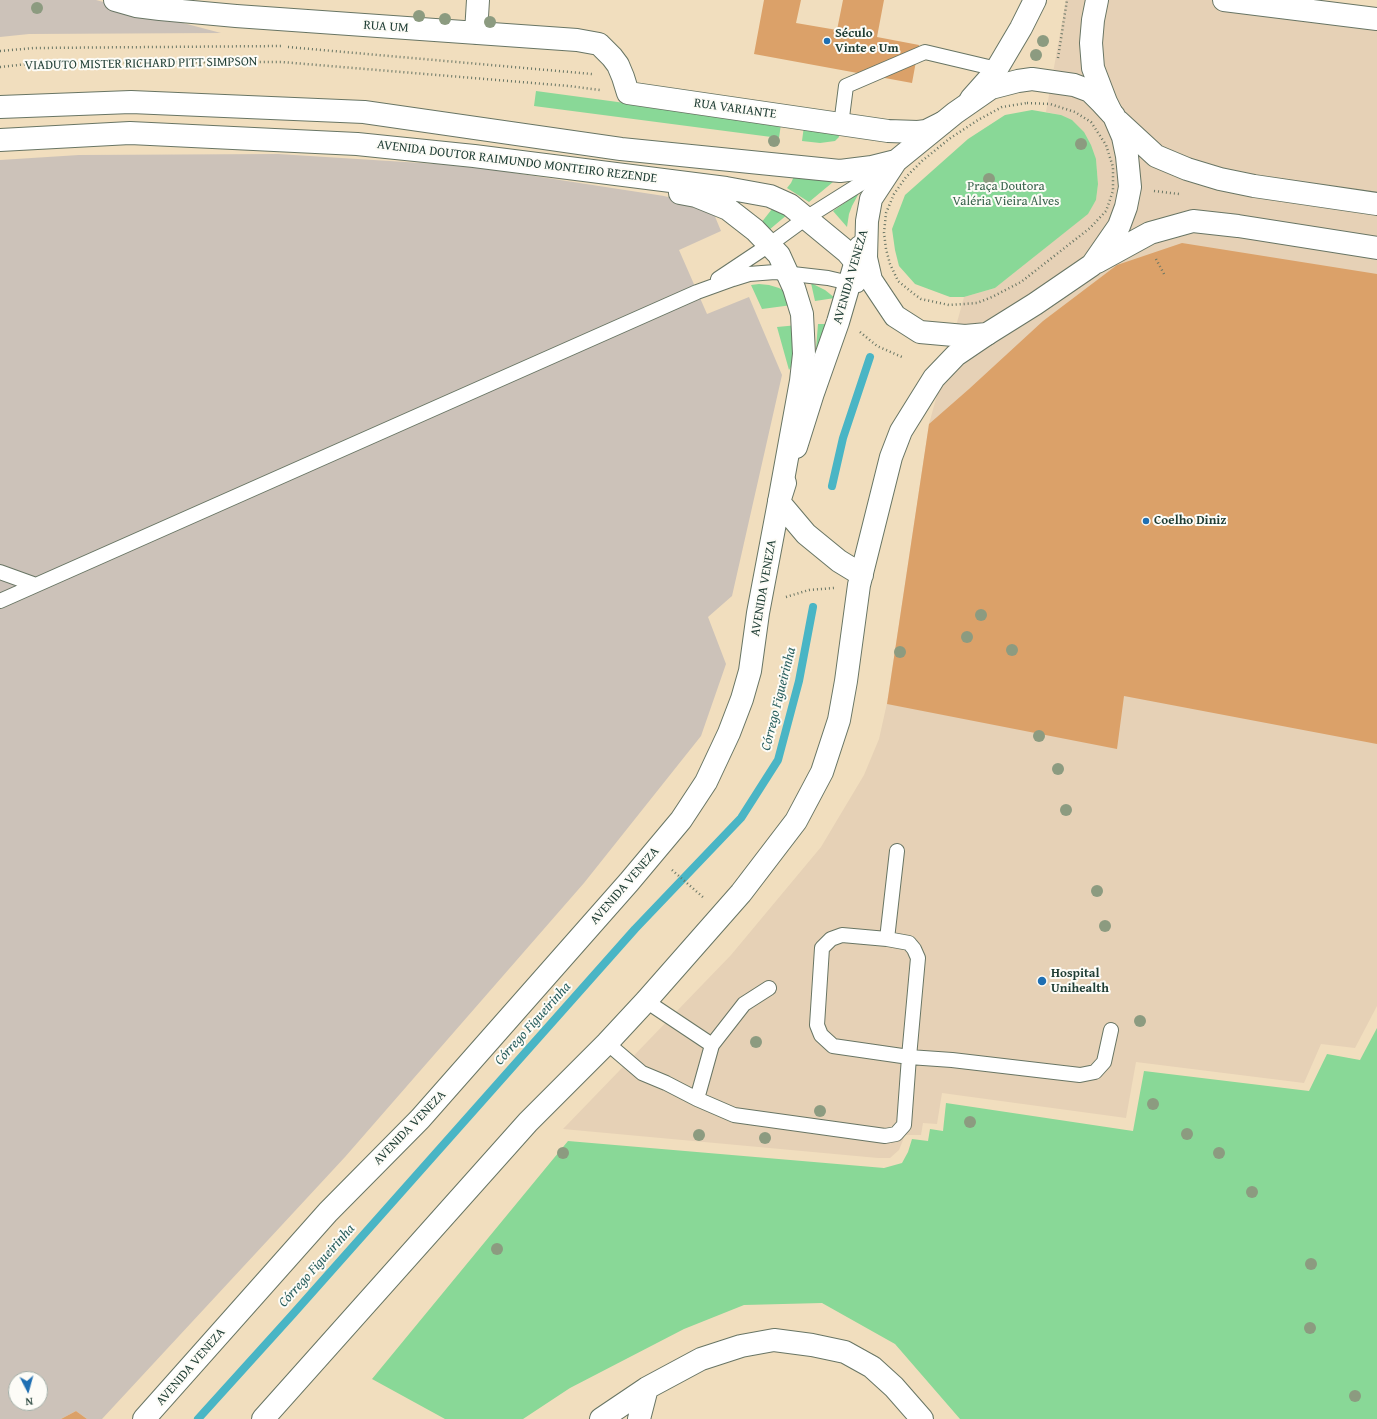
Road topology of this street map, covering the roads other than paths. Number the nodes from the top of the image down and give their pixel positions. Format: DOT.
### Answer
graph roads {
  1 [pos="115,0"];
  2 [pos="478,0"];
  3 [pos="1035,0"];
  4 [pos="1097,0"];
  5 [pos="1224,0"];
  6 [pos="240,8"];
  7 [pos="1377,19"];
  8 [pos="476,33"];
  9 [pos="997,69"];
  10 [pos="626,85"];
  11 [pos="967,104"];
  12 [pos="0,107"];
  13 [pos="1114,116"];
  14 [pos="945,121"];
  15 [pos="841,125"];
  16 [pos="0,140"];
  17 [pos="474,156"];
  18 [pos="896,161"];
  19 [pos="1377,204"];
  20 [pos="806,218"];
  21 [pos="769,245"];
  22 [pos="1377,248"];
  23 [pos="1092,265"];
  24 [pos="787,273"];
  25 [pos="865,280"];
  26 [pos="697,292"];
  27 [pos="987,334"];
  28 [pos="779,502"];
  29 [pos="0,572"];
  30 [pos="862,575"];
  31 [pos="36,585"];
  32 [pos="0,601"];
  33 [pos="897,851"];
  34 [pos="887,939"];
  35 [pos="769,988"];
  36 [pos="646,1001"];
  37 [pos="1111,1030"];
  38 [pos="607,1043"];
  39 [pos="712,1045"];
  40 [pos="909,1057"];
  41 [pos="697,1099"];
  42 [pos="647,1388"];
  43 [pos="144,1419"];
  44 [pos="263,1419"];
  45 [pos="601,1419"];
  46 [pos="639,1419"];
  47 [pos="922,1419"];
  1 -- 6 [label="main road, RUA UM"];
  2 -- 8 [label="main road"];
  3 -- 9 [label="main road"];
  4 -- 13 [label="main road"];
  5 -- 7 [label="main road"];
  6 -- 8 [label="main road, RUA UM"];
  8 -- 10 [label="main road, RUA UM"];
  9 -- 11 [label="main road"];
  9 -- 15 [label="lane"];
  10 -- 15 [label="main road, RUA VARIANTE"];
  11 -- 13 [label="main road"];
  11 -- 14 [label="main road"];
  12 -- 18 [label="main road, AVENIDA DOUTOR RAIMUNDO MONTEIRO REZENDE"];
  13 -- 19 [label="main road"];
  13 -- 23 [label="main road"];
  14 -- 15 [label="main road, RUA VARIANTE"];
  14 -- 18 [label="main road"];
  15 -- 18 [label="main road, RUA VARIANTE"];
  16 -- 17 [label="main road, AVENIDA DOUTOR RAIMUNDO MONTEIRO REZENDE"];
  17 -- 20 [label="main road, AVENIDA DOUTOR RAIMUNDO MONTEIRO REZENDE"];
  17 -- 21 [label="main road"];
  18 -- 20 [label="lane"];
  18 -- 25 [label="main road"];
  20 -- 21 [label="lane"];
  20 -- 25 [label="main road, AVENIDA DOUTOR RAIMUNDO MONTEIRO REZENDE"];
  21 -- 24 [label="main road"];
  21 -- 26 [label="lane"];
  22 -- 23 [label="main road"];
  23 -- 27 [label="main road"];
  24 -- 25 [label="lane"];
  24 -- 26 [label="lane"];
  24 -- 28 [label="main road"];
  25 -- 27 [label="main road"];
  25 -- 28 [label="main road, AVENIDA VENEZA"];
  26 -- 31 [label="lane"];
  27 -- 30 [label="main road"];
  28 -- 30 [label="main road"];
  28 -- 43 [label="main road, AVENIDA VENEZA"];
  29 -- 31 [label="lane"];
  30 -- 36 [label="main road"];
  31 -- 32 [label="lane"];
  33 -- 34 [label="lane"];
  34 -- 40 [label="lane"];
  34 -- 40 [label="lane"];
  35 -- 39 [label="lane"];
  36 -- 38 [label="main road"];
  36 -- 39 [label="lane"];
  37 -- 40 [label="lane"];
  38 -- 41 [label="lane"];
  38 -- 44 [label="main road"];
  39 -- 41 [label="lane"];
  40 -- 41 [label="lane"];
  42 -- 45 [label="main road"];
  42 -- 46 [label="main road"];
  42 -- 47 [label="main road"];
}
